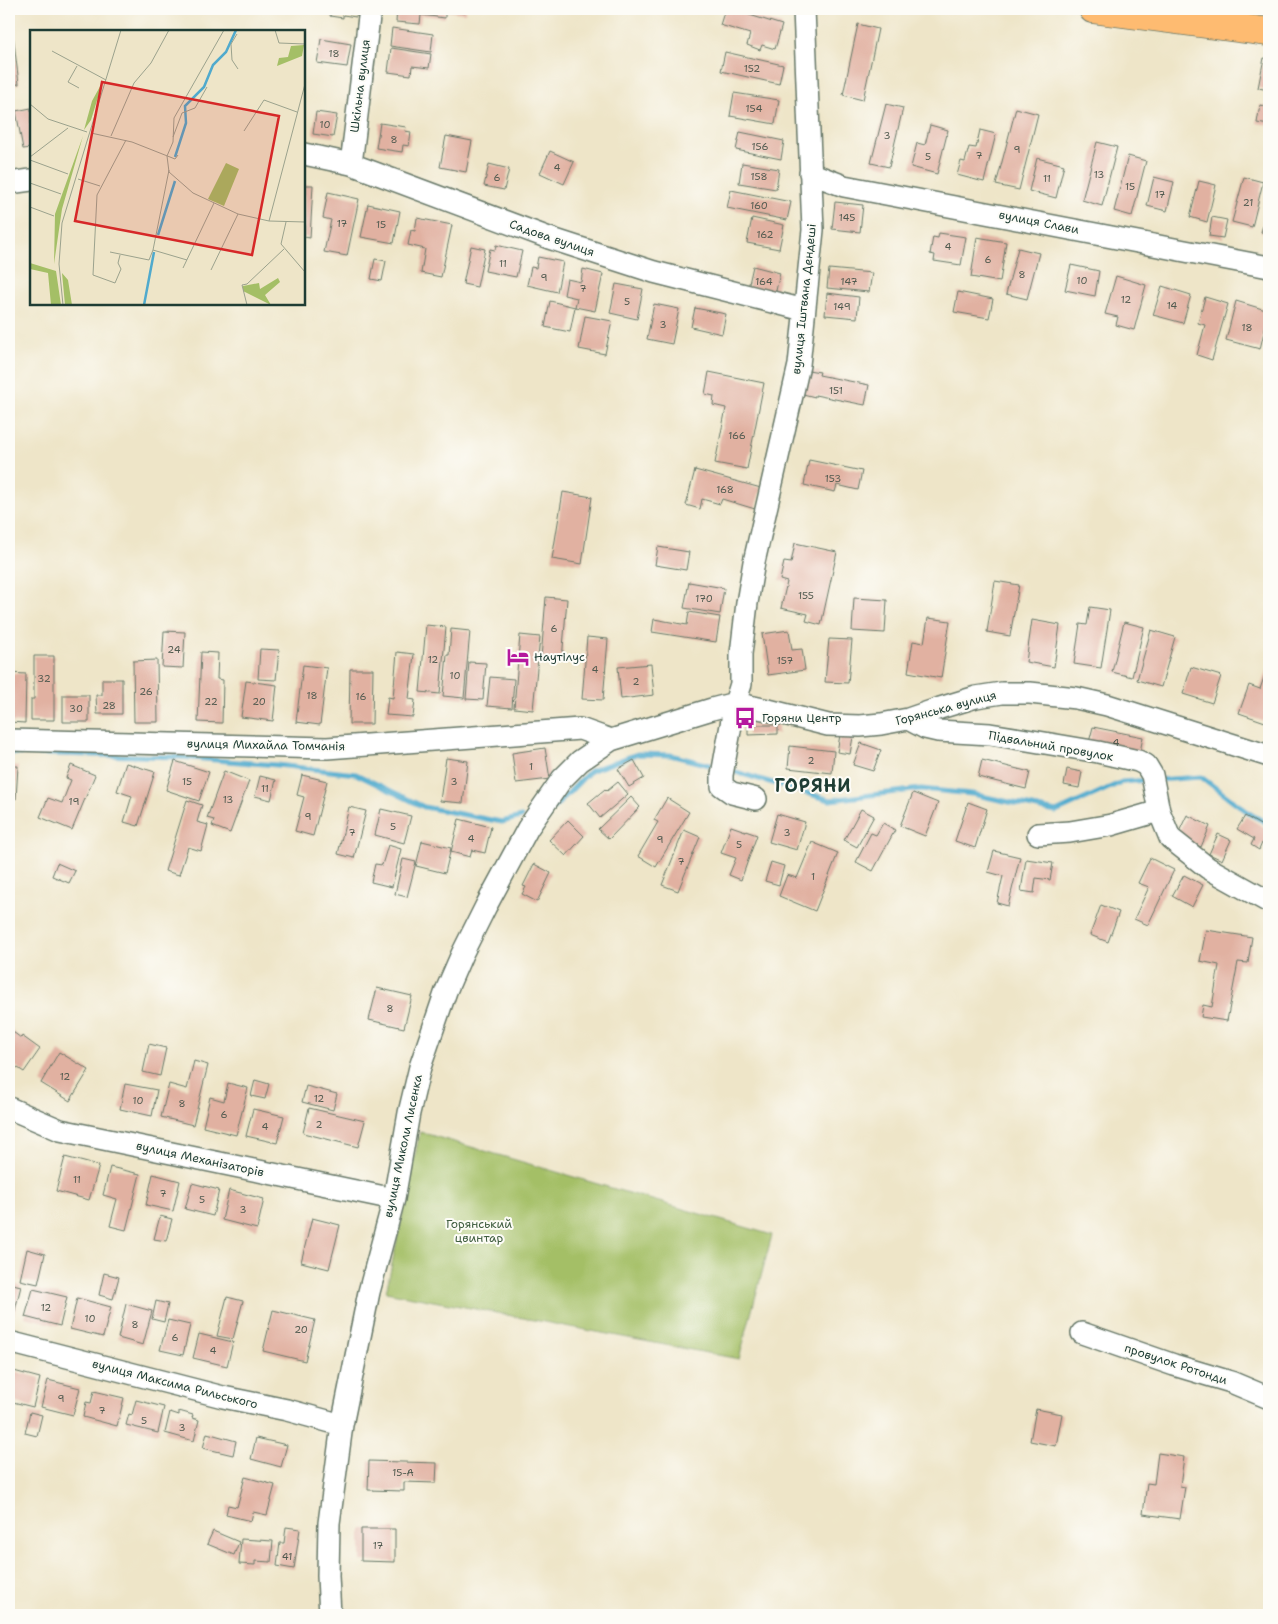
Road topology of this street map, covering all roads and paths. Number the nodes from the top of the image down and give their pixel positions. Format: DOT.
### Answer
graph roads {
  1 [pos="370,9"];
  2 [pos="804,9"];
  3 [pos="1093,9"];
  4 [pos="1269,32"];
  5 [pos="305,154"];
  6 [pos="351,164"];
  7 [pos="810,173"];
  8 [pos="30,180"];
  9 [pos="9,183"];
  10 [pos="1269,267"];
  11 [pos="804,310"];
  12 [pos="735,704"];
  13 [pos="908,719"];
  14 [pos="9,740"];
  15 [pos="611,740"];
  16 [pos="1269,756"];
  17 [pos="756,799"];
  18 [pos="1159,811"];
  19 [pos="1038,834"];
  20 [pos="1269,902"];
  21 [pos="9,1108"];
  22 [pos="394,1199"];
  23 [pos="1082,1333"];
  24 [pos="9,1342"];
  25 [pos="1269,1398"];
  26 [pos="342,1425"];
  27 [pos="330,1615"];
  1 -- 6 [label="street, Шкільна вулиця"];
  2 -- 7 [label="street, вулиця Іштвана Дендеші"];
  3 -- 4 [label="highway"];
  5 -- 6 [label="street, Садова вулиця"];
  6 -- 11 [label="street, Садова вулиця"];
  7 -- 10 [label="street, вулиця Слави"];
  7 -- 11 [label="street, вулиця Іштвана Дендеші"];
  8 -- 9 [label="street"];
  11 -- 12 [label="street, вулиця Іштвана Дендеші"];
  12 -- 13 [label="street, Горянська вулиця"];
  12 -- 15 [label="street, вулиця Миколи Лисенка"];
  12 -- 17 [label="street"];
  13 -- 16 [label="street, Горянська вулиця"];
  13 -- 18 [label="street, Підвальний провулок"];
  14 -- 15 [label="street, вулиця Михайла Томчанія"];
  15 -- 22 [label="street, вулиця Миколи Лисенка"];
  18 -- 19 [label="street"];
  18 -- 20 [label="street, Підвальний провулок"];
  21 -- 22 [label="street, вулиця Механізаторів"];
  22 -- 26 [label="street, вулиця Миколи Лисенка"];
  23 -- 25 [label="street, провулок Ротонди"];
  24 -- 26 [label="street, вулиця Максима Рильського"];
  26 -- 27 [label="street, вулиця Миколи Лисенка"];
}
